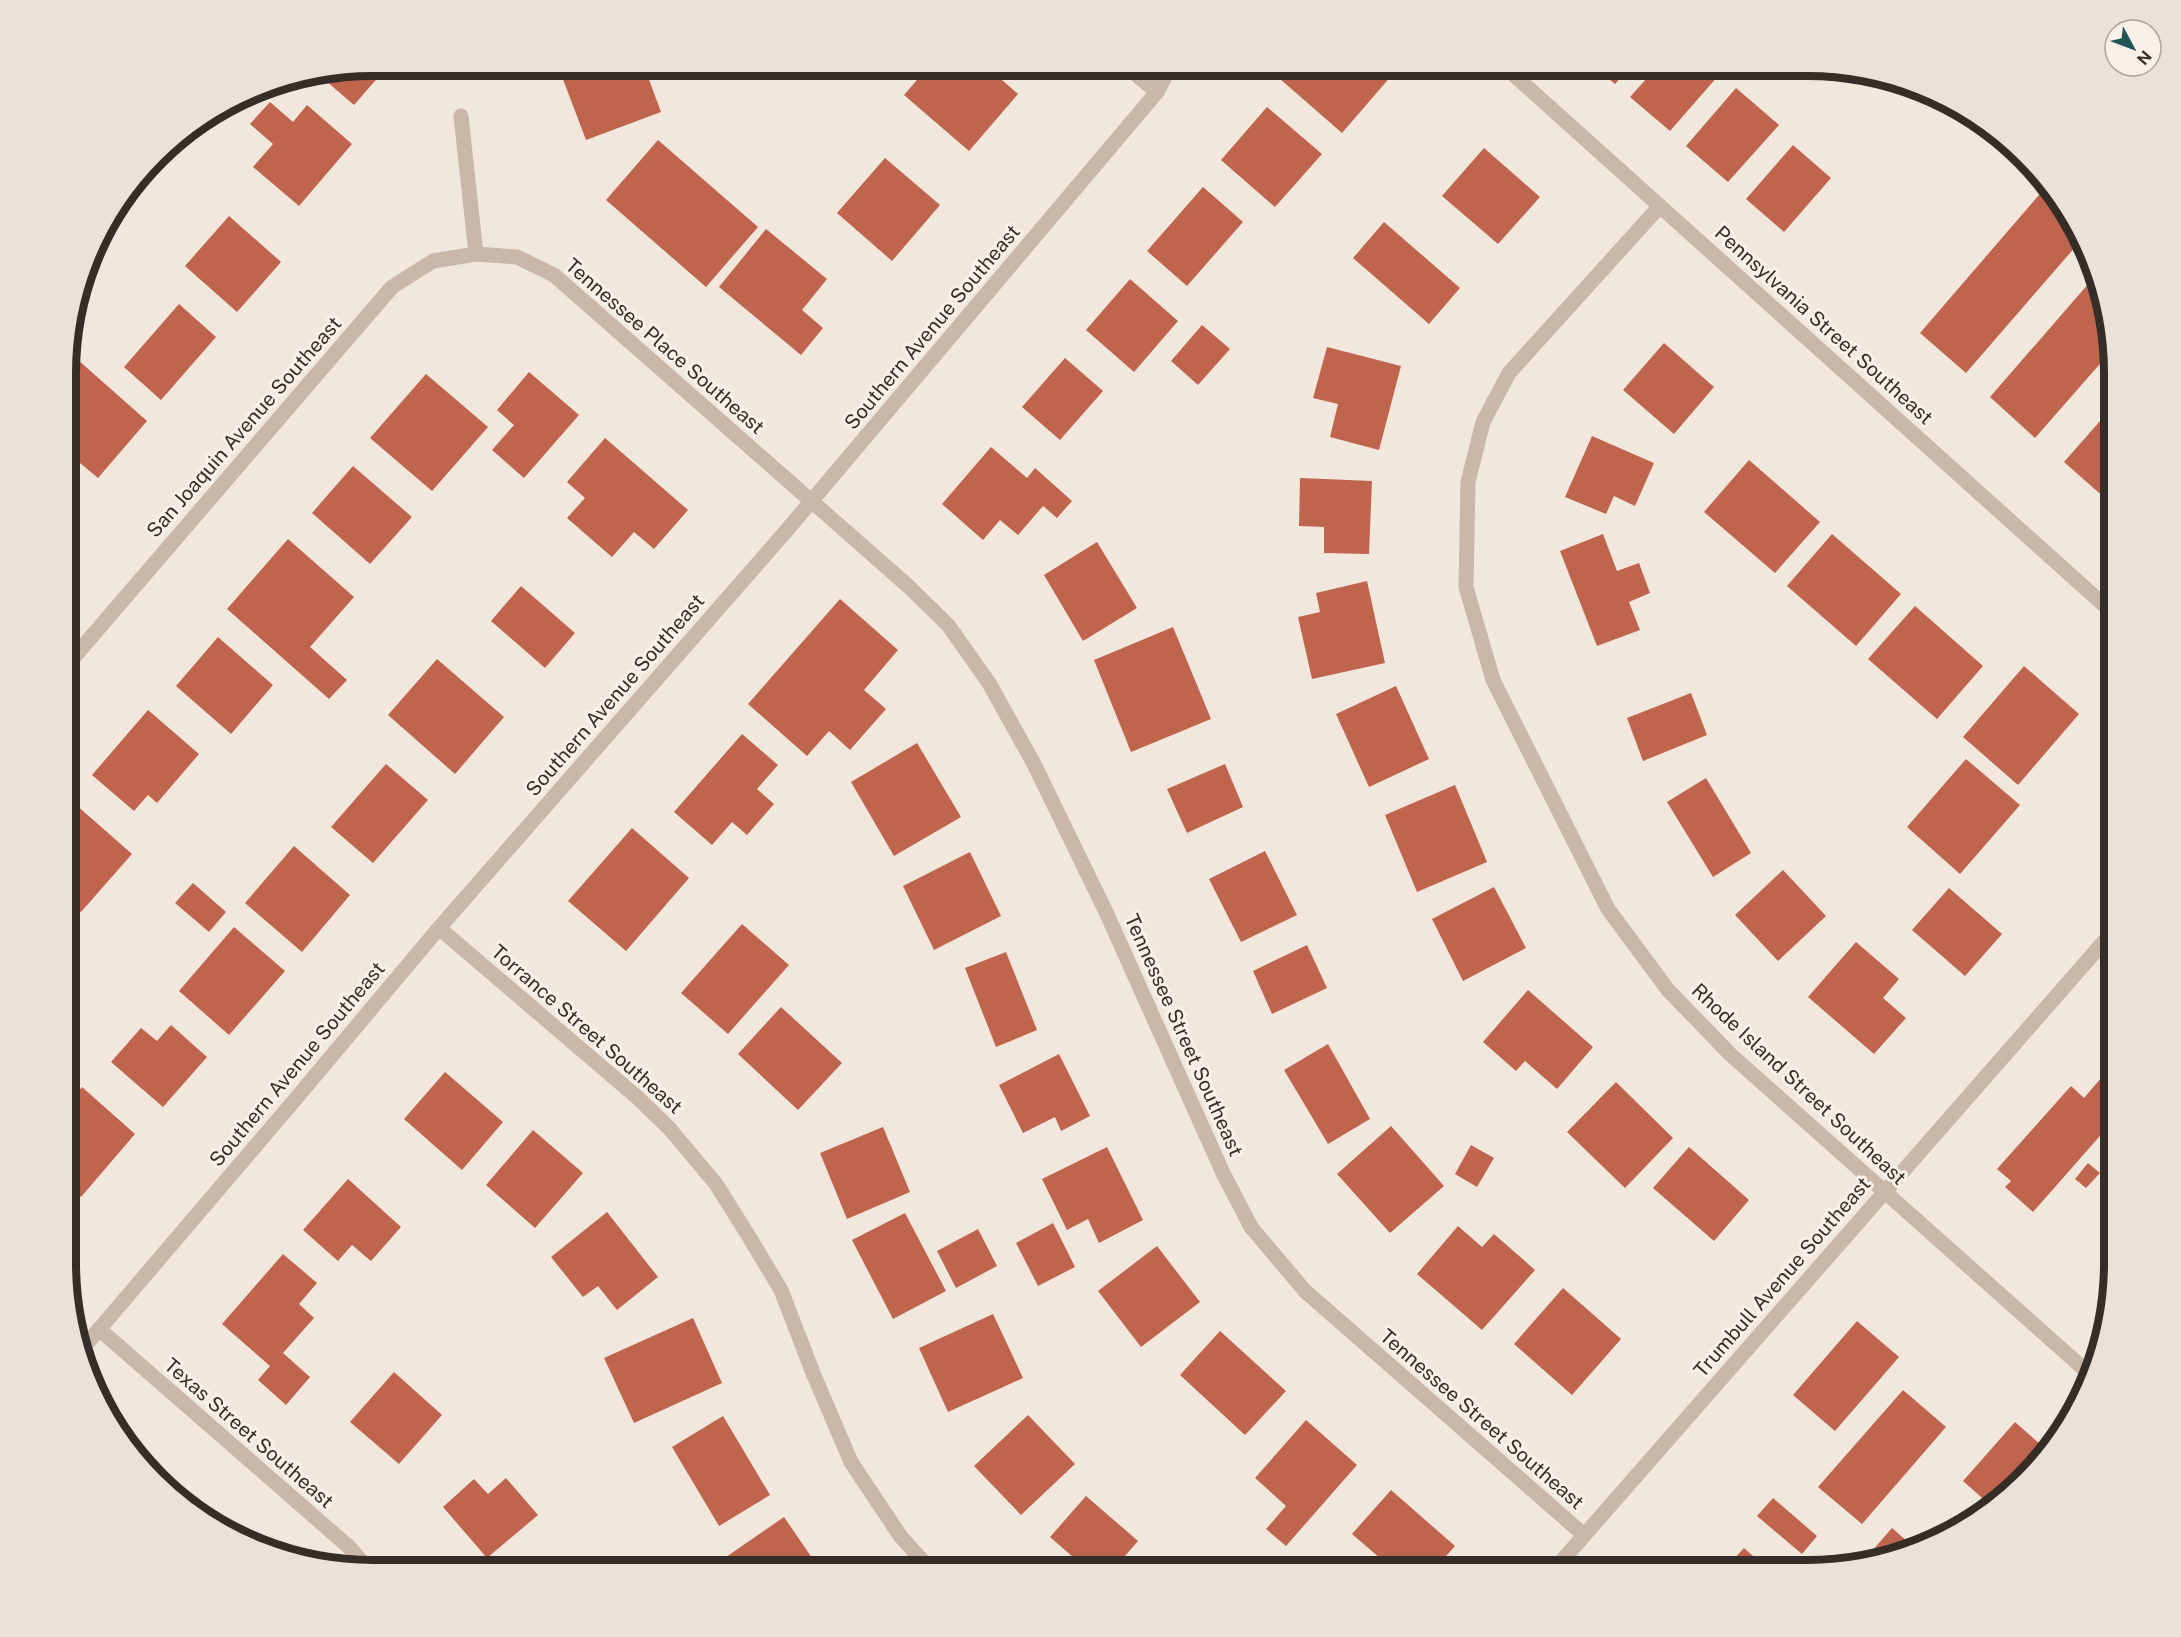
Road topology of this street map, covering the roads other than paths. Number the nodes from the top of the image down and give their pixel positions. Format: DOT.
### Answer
graph roads {
  1 [pos="1138,76"];
  2 [pos="1166,76"];
  3 [pos="1515,76"];
  4 [pos="1157,92"];
  5 [pos="461,116"];
  6 [pos="1660,206"];
  7 [pos="476,254"];
  8 [pos="812,501"];
  9 [pos="2104,605"];
  10 [pos="76,655"];
  11 [pos="439,928"];
  12 [pos="2104,942"];
  13 [pos="1884,1192"];
  14 [pos="99,1329"];
  15 [pos="88,1343"];
  16 [pos="2085,1370"];
  17 [pos="1584,1535"];
  18 [pos="360,1560"];
  19 [pos="922,1560"];
  20 [pos="1562,1560"];
  1 -- 4 [label="street"];
  2 -- 4 [label="street, Southern Avenue Southeast"];
  3 -- 6 [label="street, Pennsylvania Street Southeast"];
  4 -- 8 [label="street, Southern Avenue Southeast"];
  5 -- 7 [label="street"];
  6 -- 9 [label="street, Pennsylvania Street Southeast"];
  6 -- 13 [label="street, Rhode Island Street Southeast"];
  7 -- 8 [label="street, Tennessee Place Southeast"];
  7 -- 10 [label="street, San Joaquin Avenue Southeast"];
  8 -- 11 [label="street, Southern Avenue Southeast"];
  8 -- 17 [label="street, Tennessee Street Southeast"];
  11 -- 14 [label="street, Southern Avenue Southeast"];
  11 -- 19 [label="street, Torrance Street Southeast"];
  12 -- 13 [label="street, Trumbull Avenue Southeast"];
  13 -- 16 [label="street, Rhode Island Street Southeast"];
  13 -- 17 [label="street, Trumbull Avenue Southeast"];
  14 -- 15 [label="street, Southern Avenue Southeast"];
  14 -- 18 [label="street, Texas Street Southeast"];
  17 -- 20 [label="street, Trumbull Avenue Southeast"];
}
